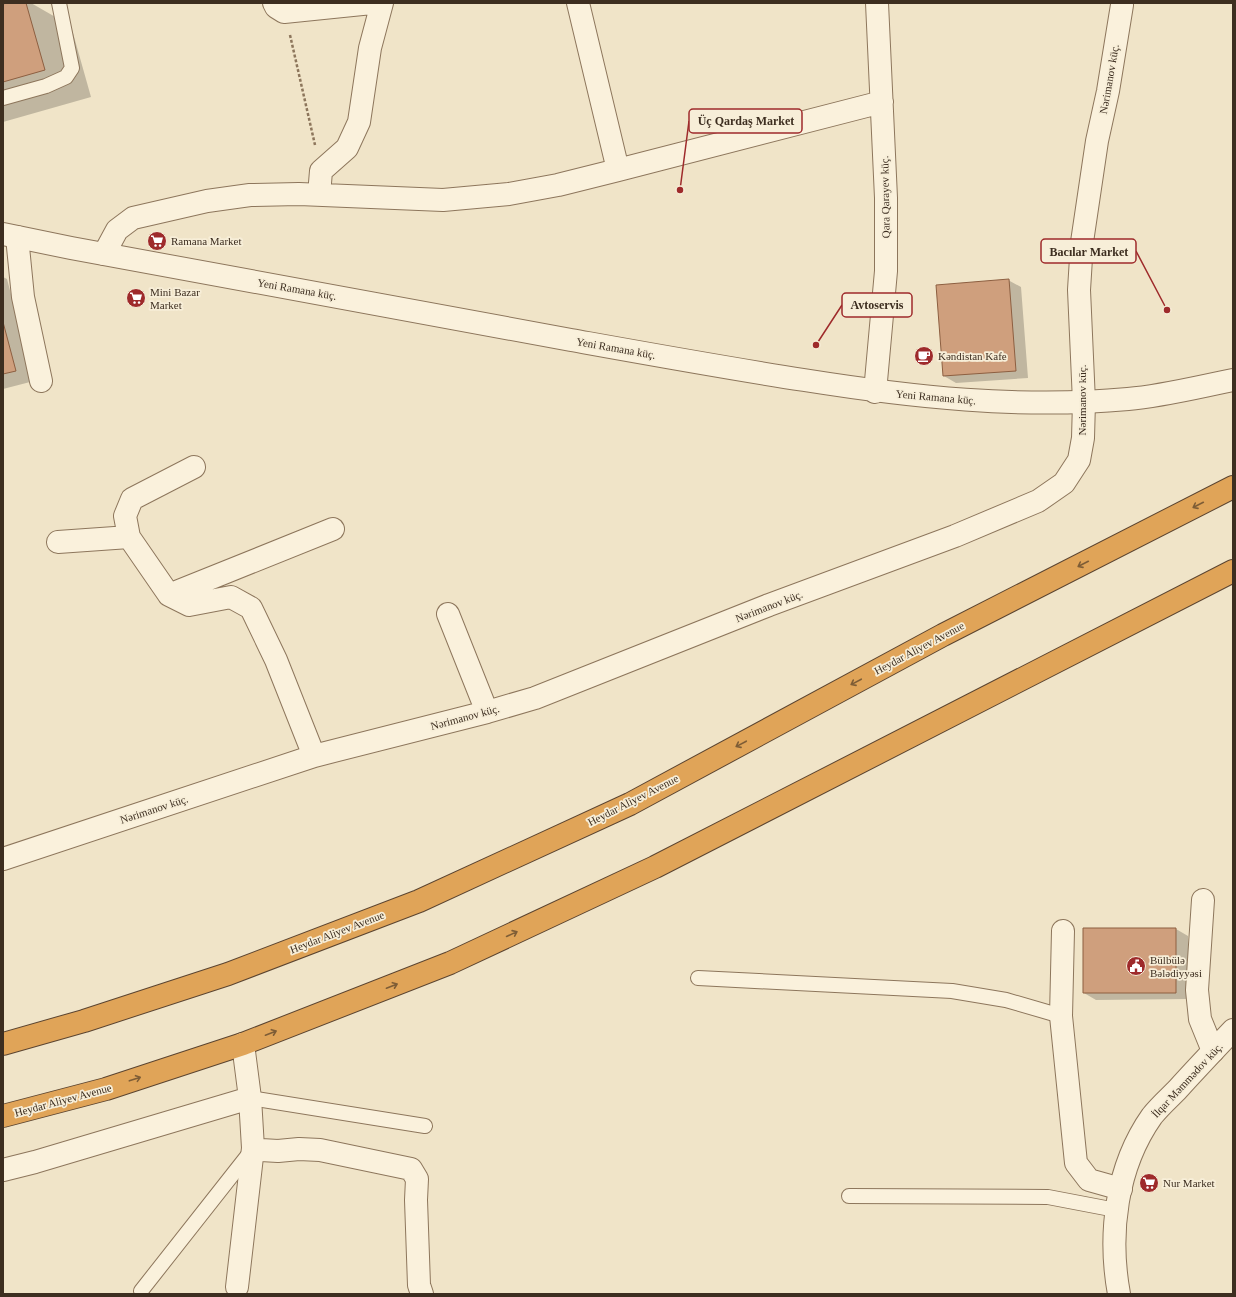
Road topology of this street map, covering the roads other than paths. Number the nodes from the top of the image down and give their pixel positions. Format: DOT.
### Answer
graph roads {
  1 [pos="58,3"];
  2 [pos="372,3"];
  3 [pos="382,3"];
  4 [pos="578,3"];
  5 [pos="877,3"];
  6 [pos="1122,5"];
  7 [pos="279,8"];
  8 [pos="3,98"];
  9 [pos="882,102"];
  10 [pos="618,170"];
  11 [pos="319,196"];
  12 [pos="10,236"];
  13 [pos="104,254"];
  14 [pos="41,380"];
  15 [pos="1233,380"];
  16 [pos="875,392"];
  17 [pos="1084,402"];
  18 [pos="194,467"];
  19 [pos="1233,487"];
  20 [pos="333,529"];
  21 [pos="129,537"];
  22 [pos="58,542"];
  23 [pos="1233,571"];
  24 [pos="169,595"];
  25 [pos="448,614"];
  26 [pos="487,712"];
  27 [pos="314,756"];
  28 [pos="3,859"];
  29 [pos="1203,900"];
  30 [pos="1063,931"];
  31 [pos="698,978"];
  32 [pos="1061,1016"];
  33 [pos="1233,1030"];
  34 [pos="3,1044"];
  35 [pos="243,1044"];
  36 [pos="1213,1051"];
  37 [pos="250,1098"];
  38 [pos="3,1116"];
  39 [pos="425,1126"];
  40 [pos="253,1148"];
  41 [pos="3,1170"];
  42 [pos="1121,1189"];
  43 [pos="849,1196"];
  44 [pos="1116,1210"];
  45 [pos="237,1287"];
  46 [pos="137,1293"];
  47 [pos="422,1294"];
  48 [pos="1119,1294"];
  1 -- 8 [label="lane"];
  2 -- 7 [label="street"];
  3 -- 11 [label="street"];
  4 -- 10 [label="street"];
  5 -- 9 [label="street, Qara Qarayev küç."];
  6 -- 17 [label="street, Nərimanov küç."];
  9 -- 10 [label="street"];
  9 -- 16 [label="street, Qara Qarayev küç."];
  10 -- 11 [label="street"];
  11 -- 13 [label="street"];
  12 -- 13 [label="street, Yeni Ramana küç."];
  12 -- 14 [label="street"];
  13 -- 16 [label="street, Yeni Ramana küç."];
  15 -- 17 [label="street, Yeni Ramana küç."];
  16 -- 17 [label="street, Yeni Ramana küç."];
  17 -- 26 [label="street, Nərimanov küç."];
  18 -- 21 [label="street"];
  19 -- 34 [label="highway, Heydar Aliyev Avenue, one-way"];
  20 -- 24 [label="street"];
  21 -- 22 [label="street"];
  21 -- 24 [label="street"];
  35 -- 23 [label="highway, Heydar Aliyev Avenue, one-way"];
  24 -- 27 [label="street"];
  25 -- 26 [label="street"];
  26 -- 27 [label="street, Nərimanov küç."];
  27 -- 28 [label="street, Nərimanov küç."];
  29 -- 36 [label="street"];
  30 -- 32 [label="street"];
  31 -- 32 [label="lane"];
  32 -- 42 [label="street"];
  33 -- 36 [label="street, İlqar Məmmədov küç."];
  35 -- 37 [label="street"];
  38 -- 35 [label="highway, Heydar Aliyev Avenue, one-way"];
  36 -- 42 [label="street, İlqar Məmmədov küç."];
  37 -- 39 [label="lane"];
  37 -- 40 [label="street"];
  37 -- 41 [label="street"];
  40 -- 45 [label="street"];
  40 -- 46 [label="lane"];
  40 -- 47 [label="street"];
  42 -- 44 [label="street, İlqar Məmmədov küç."];
  43 -- 44 [label="lane"];
  44 -- 48 [label="street, İlqar Məmmədov küç."];
}
